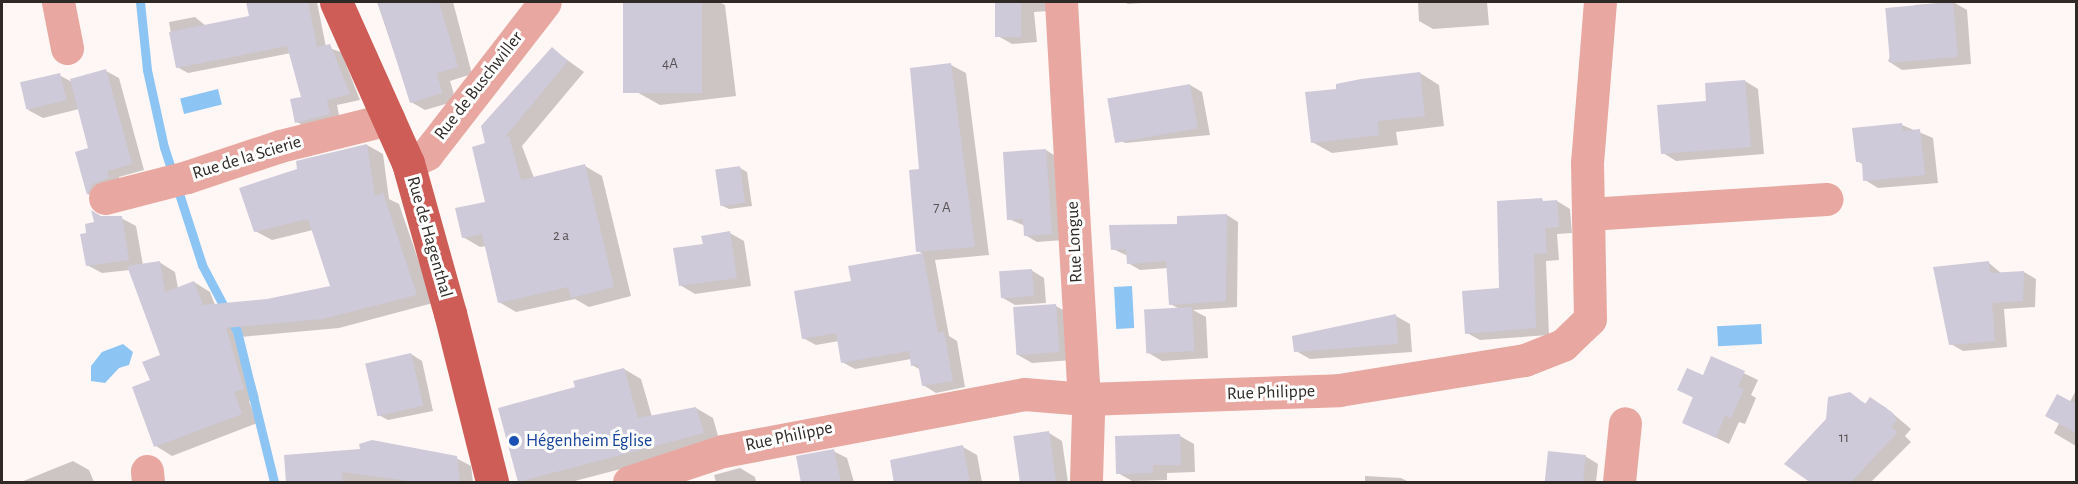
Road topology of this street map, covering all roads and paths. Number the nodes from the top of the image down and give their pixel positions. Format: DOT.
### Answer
graph roads {
  1 [pos="58,2"];
  2 [pos="336,2"];
  3 [pos="545,2"];
  4 [pos="1061,2"];
  5 [pos="1600,2"];
  6 [pos="67,48"];
  7 [pos="388,119"];
  8 [pos="408,163"];
  9 [pos="105,198"];
  10 [pos="1827,199"];
  11 [pos="1588,214"];
  12 [pos="1086,399"];
  13 [pos="1625,423"];
  14 [pos="492,483"];
  15 [pos="629,483"];
  16 [pos="1086,483"];
  17 [pos="1619,483"];
  1 -- 6 [label="street"];
  2 -- 7 [label="main road, Rue de Hagenthal"];
  3 -- 8 [label="street, Rue de Buschwiller"];
  4 -- 12 [label="street, Rue Longue"];
  5 -- 11 [label="street, Rue Philippe"];
  7 -- 8 [label="main road, Rue de Hagenthal"];
  7 -- 9 [label="street, Rue de la Scierie"];
  8 -- 14 [label="main road, Rue de Hagenthal"];
  10 -- 11 [label="street"];
  11 -- 12 [label="street, Rue Philippe"];
  12 -- 15 [label="street, Rue Philippe"];
  12 -- 16 [label="street, Rue Longue"];
  13 -- 17 [label="street"];
}
